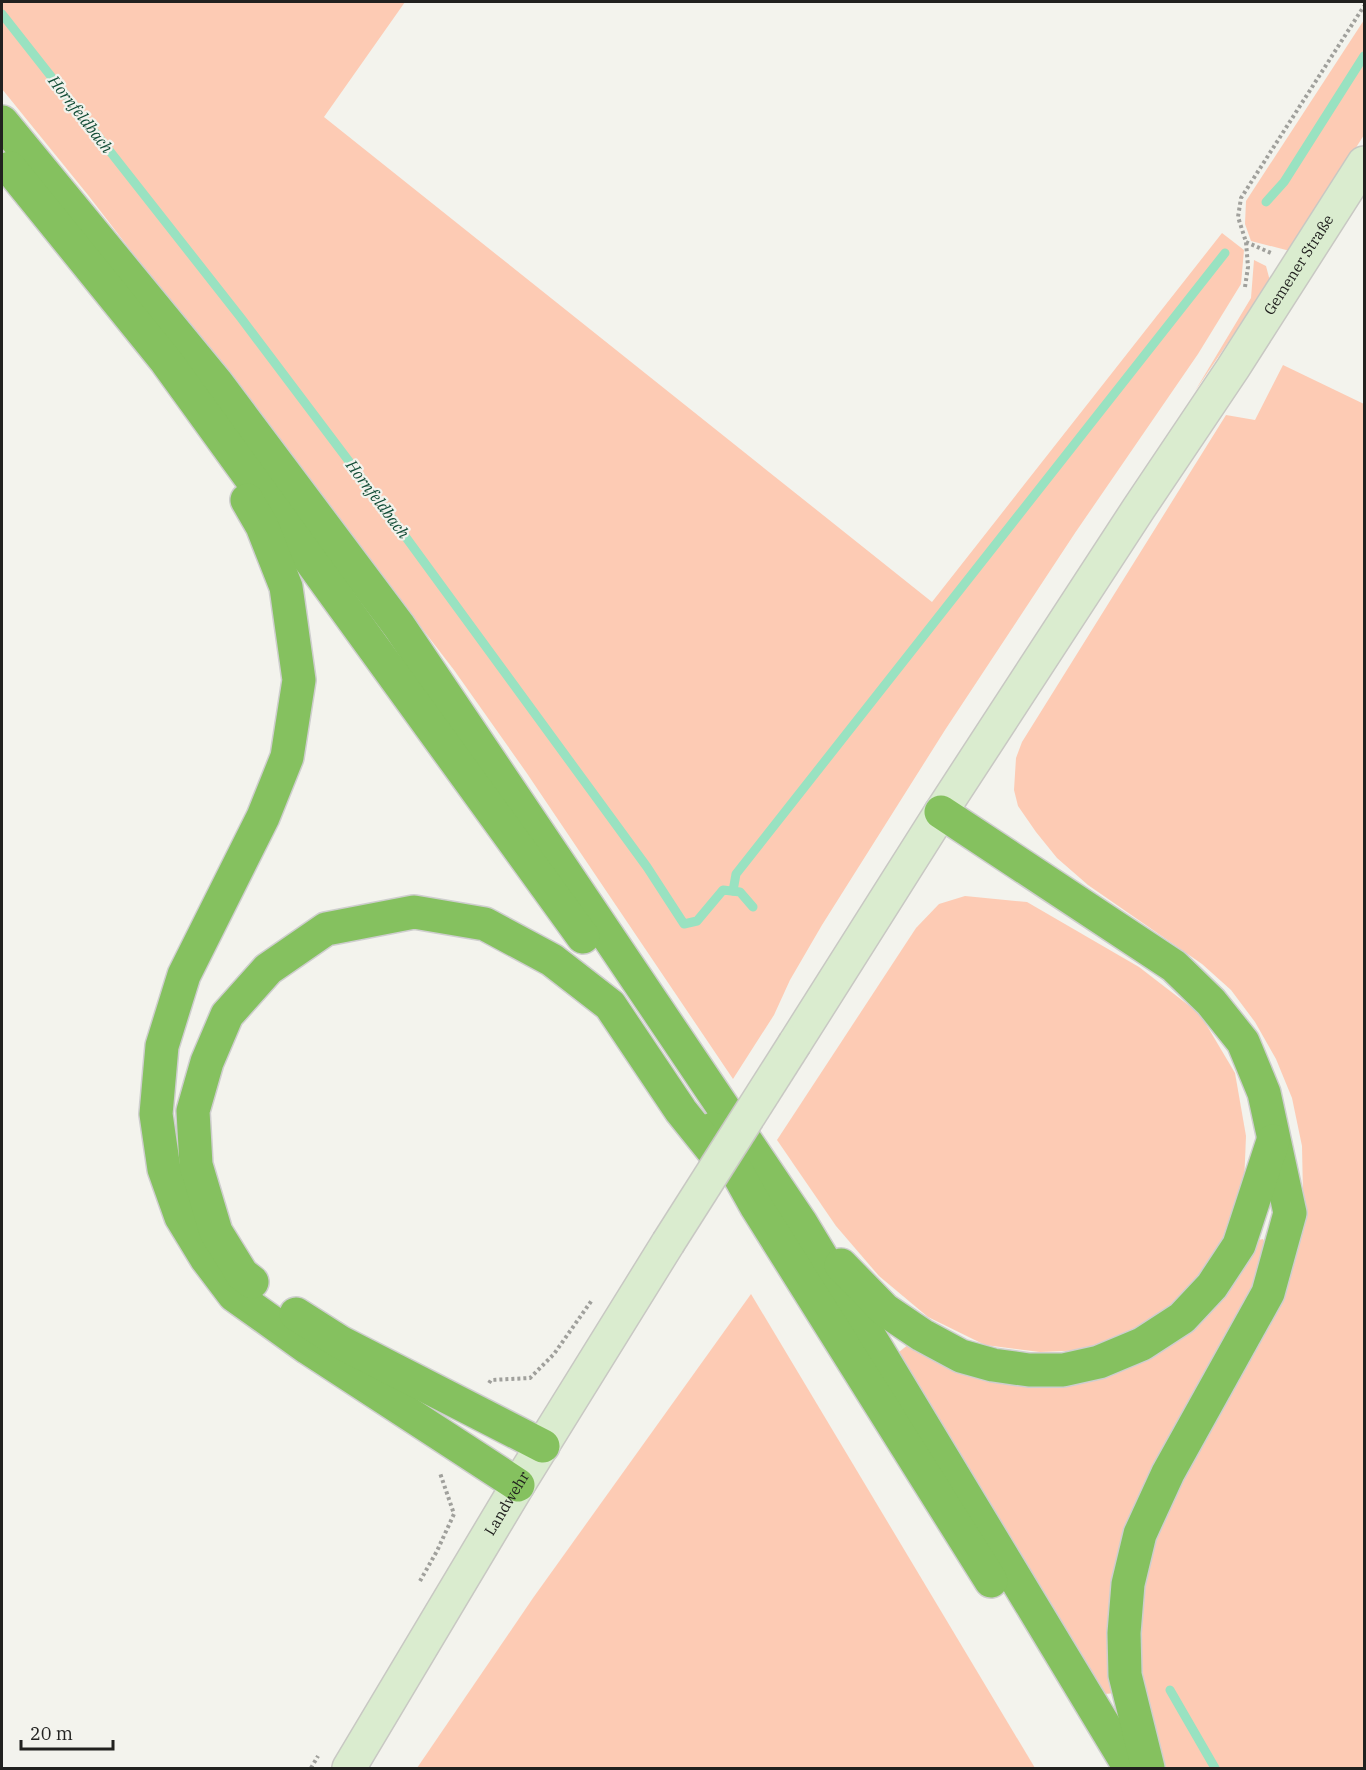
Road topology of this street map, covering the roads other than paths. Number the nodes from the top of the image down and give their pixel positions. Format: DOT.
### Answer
graph roads {
  1 [pos="2,122"];
  2 [pos="2,157"];
  3 [pos="1365,163"];
  4 [pos="166,361"];
  5 [pos="940,812"];
  6 [pos="1273,1141"];
  7 [pos="756,1206"];
  8 [pos="801,1223"];
  9 [pos="543,1446"];
  10 [pos="518,1485"];
  11 [pos="349,1768"];
  12 [pos="1107,1768"];
  13 [pos="1130,1768"];
  14 [pos="1148,1768"];
  1 -- 8 [label="highway"];
  2 -- 4 [label="highway"];
  3 -- 5 [label="main road, Gemener Straße"];
  4 -- 7 [label="highway"];
  4 -- 10 [label="highway"];
  5 -- 6 [label="highway"];
  5 -- 9 [label="main road, Landwehr, bridge"];
  6 -- 8 [label="highway"];
  6 -- 14 [label="highway"];
  7 -- 9 [label="highway"];
  7 -- 12 [label="highway"];
  8 -- 13 [label="highway"];
  9 -- 10 [label="main road, Landwehr"];
  10 -- 11 [label="main road, Landwehr"];
}
